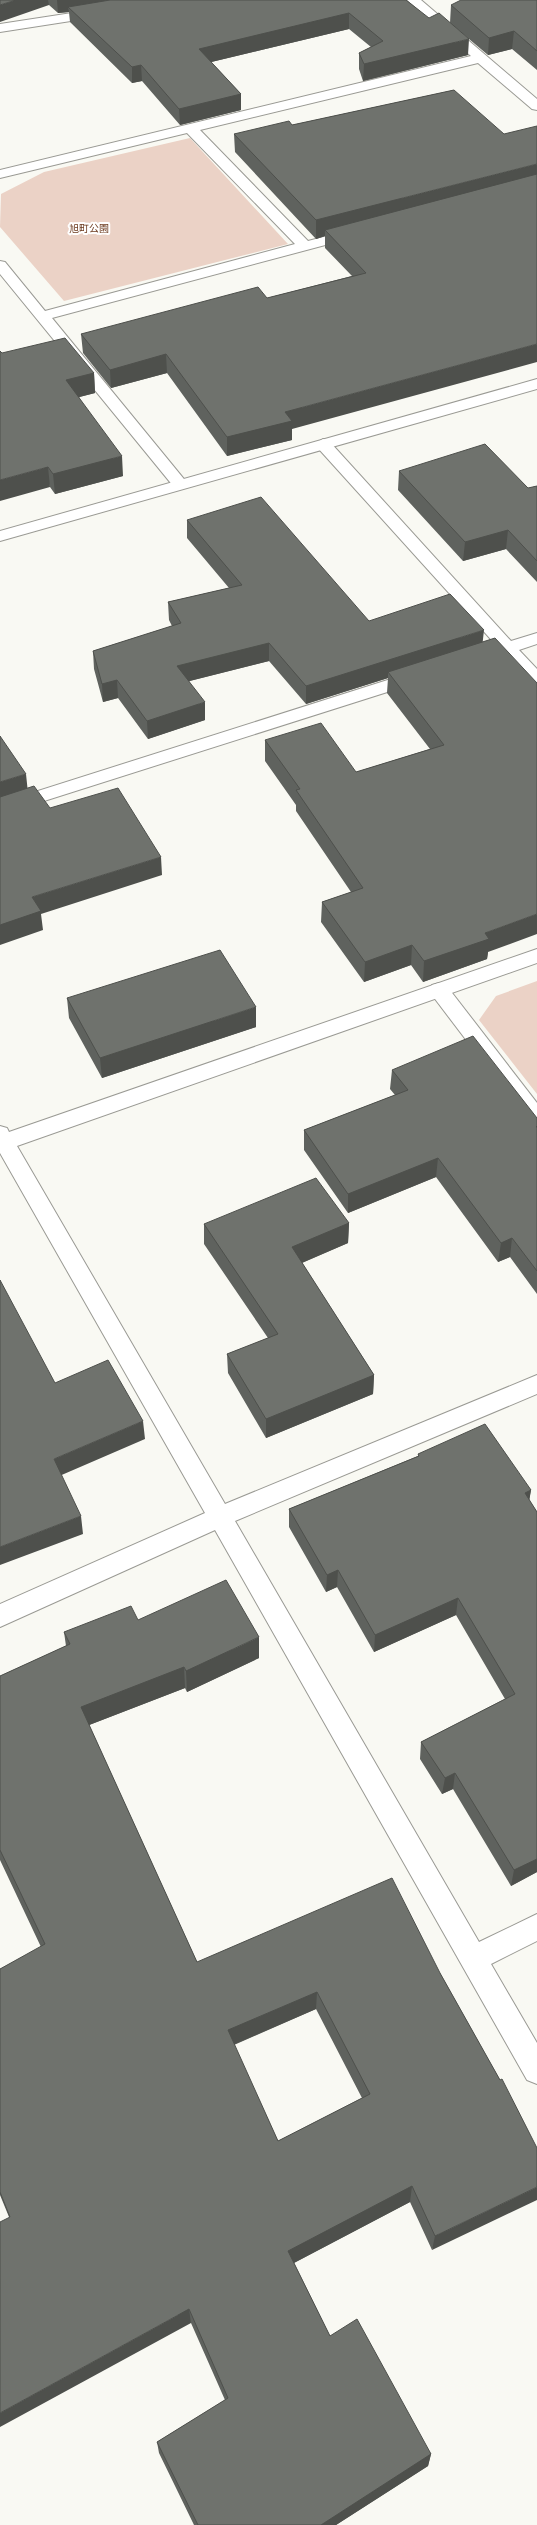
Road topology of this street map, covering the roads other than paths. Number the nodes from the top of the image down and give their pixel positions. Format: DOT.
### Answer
graph roads {
  1 [pos="413,0"];
  2 [pos="107,11"];
  3 [pos="0,28"];
  4 [pos="481,58"];
  5 [pos="537,106"];
  6 [pos="191,129"];
  7 [pos="0,174"];
  8 [pos="367,230"];
  9 [pos="305,246"];
  10 [pos="0,265"];
  11 [pos="42,316"];
  12 [pos="537,384"];
  13 [pos="323,444"];
  14 [pos="180,484"];
  15 [pos="0,536"];
  16 [pos="537,638"];
  17 [pos="508,648"];
  18 [pos="455,664"];
  19 [pos="432,671"];
  20 [pos="537,680"];
  21 [pos="0,809"];
  22 [pos="537,956"];
  23 [pos="438,990"];
  24 [pos="537,1118"];
  25 [pos="2,1138"];
  26 [pos="537,1384"];
  27 [pos="220,1517"];
  28 [pos="0,1616"];
  29 [pos="537,1927"];
  30 [pos="473,1959"];
  31 [pos="537,2070"];
  1 -- 4 [label="street"];
  2 -- 3 [label="street"];
  4 -- 5 [label="street"];
  4 -- 6 [label="street"];
  6 -- 7 [label="street"];
  6 -- 9 [label="street"];
  8 -- 9 [label="street"];
  9 -- 11 [label="street"];
  10 -- 11 [label="street"];
  11 -- 14 [label="street"];
  12 -- 13 [label="street"];
  13 -- 14 [label="street"];
  13 -- 17 [label="street"];
  14 -- 15 [label="street"];
  16 -- 17 [label="street"];
  17 -- 18 [label="street"];
  17 -- 20 [label="street"];
  19 -- 21 [label="street"];
  22 -- 23 [label="street"];
  23 -- 24 [label="street"];
  23 -- 25 [label="street"];
  25 -- 27 [label="street"];
  26 -- 27 [label="street"];
  27 -- 28 [label="street"];
  27 -- 30 [label="street"];
  29 -- 30 [label="street"];
  30 -- 31 [label="street"];
}
